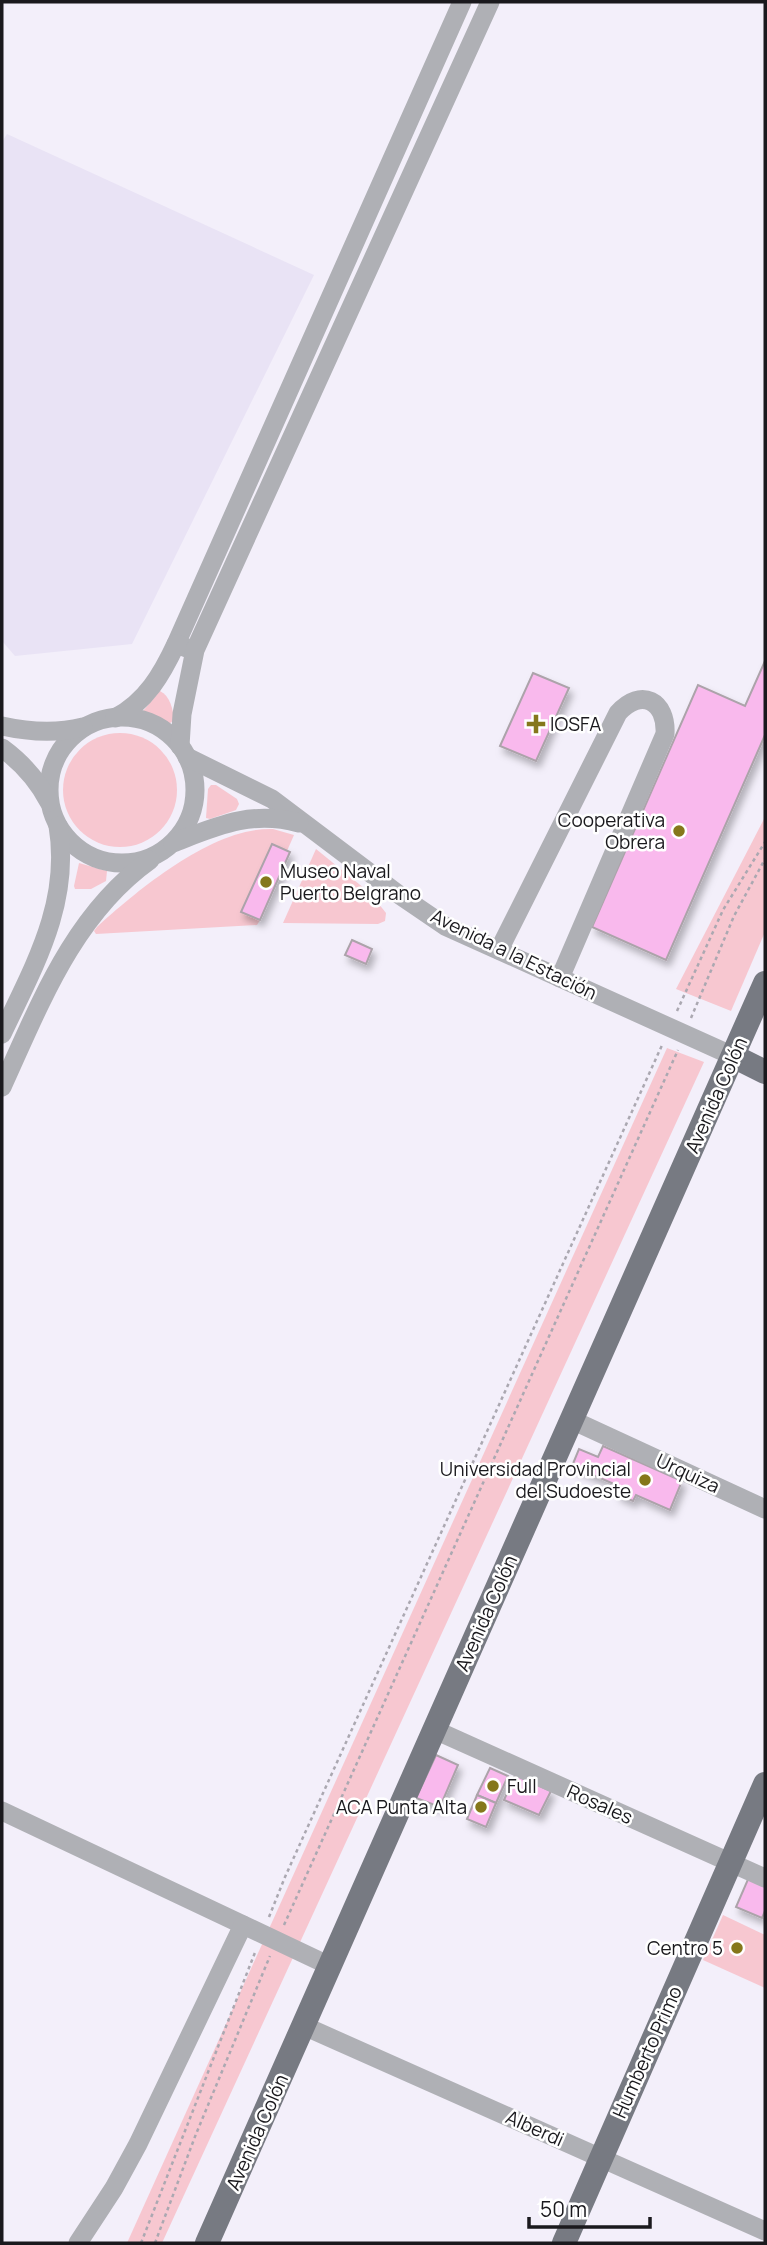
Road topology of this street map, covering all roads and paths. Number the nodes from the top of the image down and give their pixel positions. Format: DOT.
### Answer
graph roads {
  1 [pos="462,2"];
  2 [pos="490,2"];
  3 [pos="176,644"];
  4 [pos="195,650"];
  5 [pos="115,718"];
  6 [pos="2,726"];
  7 [pos="87,726"];
  8 [pos="2,748"];
  9 [pos="183,752"];
  10 [pos="55,815"];
  11 [pos="310,826"];
  12 [pos="765,842"];
  13 [pos="166,848"];
  14 [pos="765,859"];
  15 [pos="499,950"];
  16 [pos="560,978"];
  17 [pos="765,984"];
  18 [pos="677,1031"];
  19 [pos="2,1034"];
  20 [pos="733,1056"];
  21 [pos="765,1072"];
  22 [pos="2,1087"];
  23 [pos="572,1420"];
  24 [pos="765,1509"];
  25 [pos="435,1730"];
  26 [pos="765,1784"];
  27 [pos="2,1811"];
  28 [pos="730,1863"];
  29 [pos="765,1878"];
  30 [pos="243,1925"];
  31 [pos="270,1938"];
  32 [pos="330,1966"];
  33 [pos="304,2026"];
  34 [pos="601,2158"];
  35 [pos="765,2231"];
  36 [pos="78,2243"];
  37 [pos="141,2243"];
  38 [pos="155,2243"];
  39 [pos="208,2243"];
  40 [pos="564,2243"];
  1 -- 3 [label="street"];
  2 -- 4 [label="street"];
  3 -- 4 [label="street"];
  3 -- 5 [label="street"];
  4 -- 9 [label="street"];
  5 -- 7 [label="street"];
  5 -- 9 [label="street"];
  6 -- 7 [label="street"];
  7 -- 10 [label="street"];
  8 -- 10 [label="street"];
  9 -- 11 [label="street, Avenida a la Estación"];
  9 -- 13 [label="street"];
  10 -- 13 [label="street"];
  10 -- 19 [label="street"];
  11 -- 13 [label="street"];
  11 -- 15 [label="street, Avenida a la Estación"];
  12 -- 18 [label="path"];
  13 -- 22 [label="street"];
  14 -- 18 [label="path"];
  15 -- 16 [label="street, Avenida a la Estación"];
  15 -- 16 [label="street"];
  16 -- 18 [label="street, Avenida a la Estación"];
  17 -- 20 [label="main road, Avenida Colón"];
  18 -- 20 [label="street, Avenida a la Estación"];
  18 -- 31 [label="path"];
  18 -- 31 [label="path"];
  20 -- 21 [label="main road"];
  20 -- 23 [label="main road, Avenida Colón"];
  23 -- 24 [label="street, Urquiza"];
  23 -- 25 [label="main road, Avenida Colón"];
  25 -- 28 [label="street, Rosales"];
  25 -- 32 [label="main road, Avenida Colón"];
  26 -- 28 [label="main road, Humberto Primo"];
  27 -- 30 [label="street"];
  28 -- 29 [label="street, Rosales"];
  28 -- 34 [label="main road, Humberto Primo"];
  30 -- 31 [label="street"];
  30 -- 36 [label="street"];
  31 -- 32 [label="street"];
  31 -- 37 [label="path"];
  31 -- 38 [label="path"];
  32 -- 33 [label="main road, Avenida Colón"];
  33 -- 34 [label="street, Alberdi"];
  33 -- 39 [label="main road, Avenida Colón"];
  34 -- 35 [label="street, Alberdi"];
  34 -- 40 [label="main road, Humberto Primo"];
}
